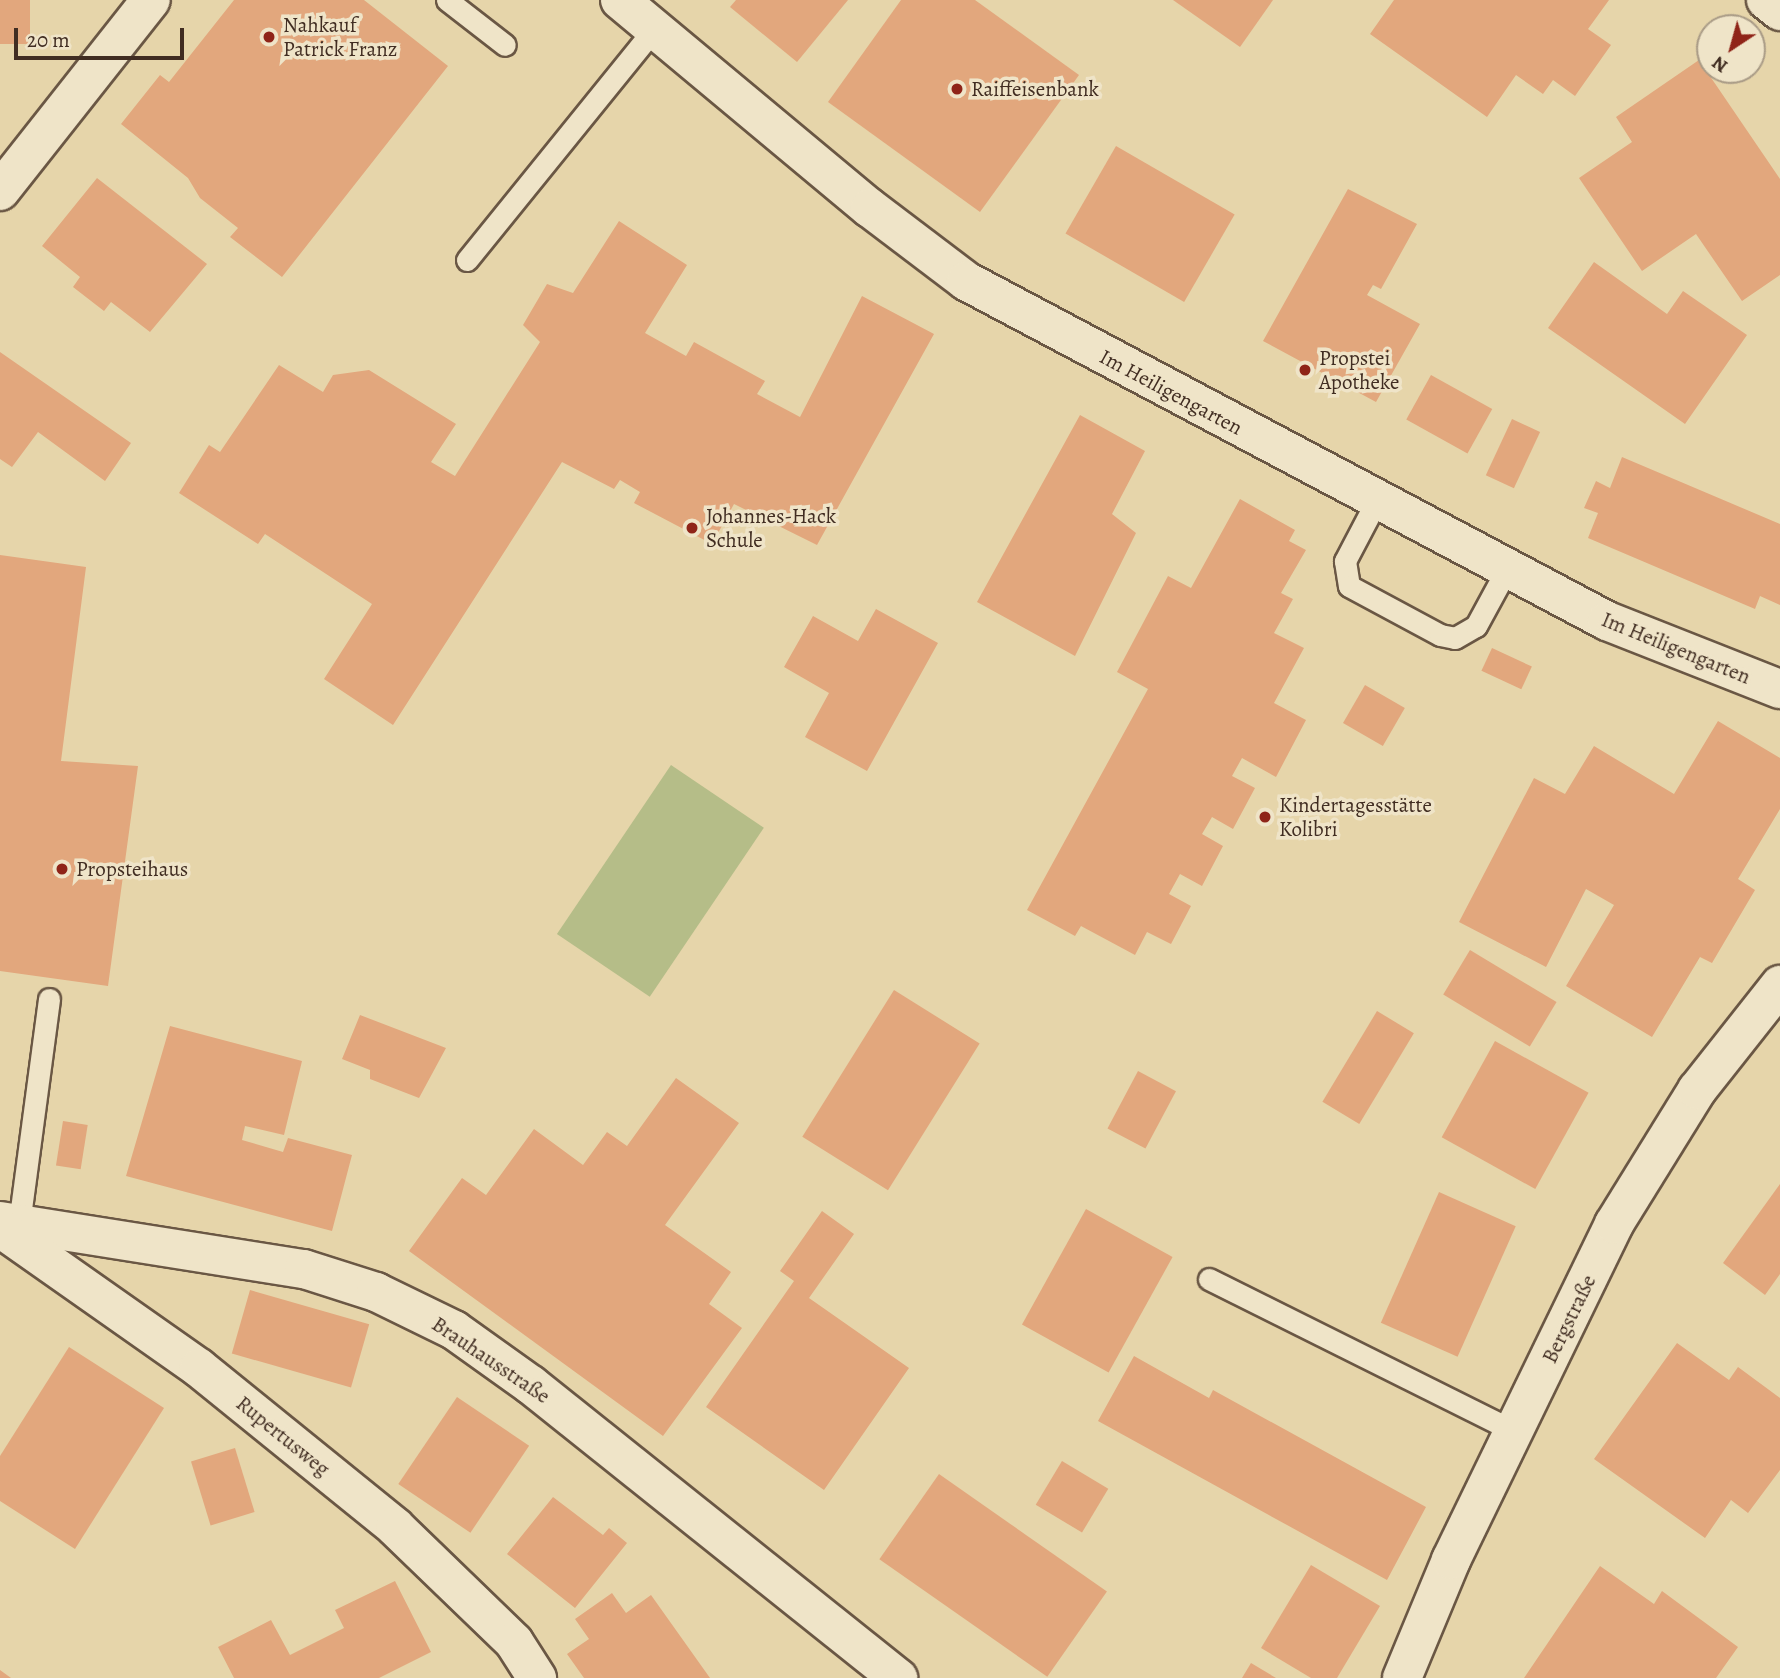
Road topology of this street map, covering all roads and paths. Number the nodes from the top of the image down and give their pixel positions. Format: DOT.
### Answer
graph roads {
  1 [pos="151,0"];
  2 [pos="447,0"];
  3 [pos="620,0"];
  4 [pos="1766,0"];
  5 [pos="1780,10"];
  6 [pos="654,29"];
  7 [pos="505,45"];
  8 [pos="0,191"];
  9 [pos="467,260"];
  10 [pos="1377,500"];
  11 [pos="1507,569"];
  12 [pos="1780,689"];
  13 [pos="1780,985"];
  14 [pos="49,999"];
  15 [pos="6,1224"];
  16 [pos="1209,1279"];
  17 [pos="1514,1431"];
  18 [pos="537,1678"];
  19 [pos="898,1678"];
  20 [pos="1402,1678"];
  1 -- 8 [label="street"];
  2 -- 7 [label="lane"];
  3 -- 6 [label="street, Im Heiligengarten"];
  4 -- 5 [label="street"];
  6 -- 9 [label="lane"];
  6 -- 10 [label="street, Im Heiligengarten"];
  10 -- 11 [label="street, Im Heiligengarten"];
  10 -- 11 [label="lane"];
  11 -- 12 [label="street, Im Heiligengarten"];
  13 -- 17 [label="street, Bergstraße"];
  14 -- 15 [label="lane"];
  15 -- 18 [label="street, Rupertusweg"];
  15 -- 19 [label="street, Brauhausstraße"];
  16 -- 17 [label="lane"];
  17 -- 20 [label="street, Bergstraße"];
}
